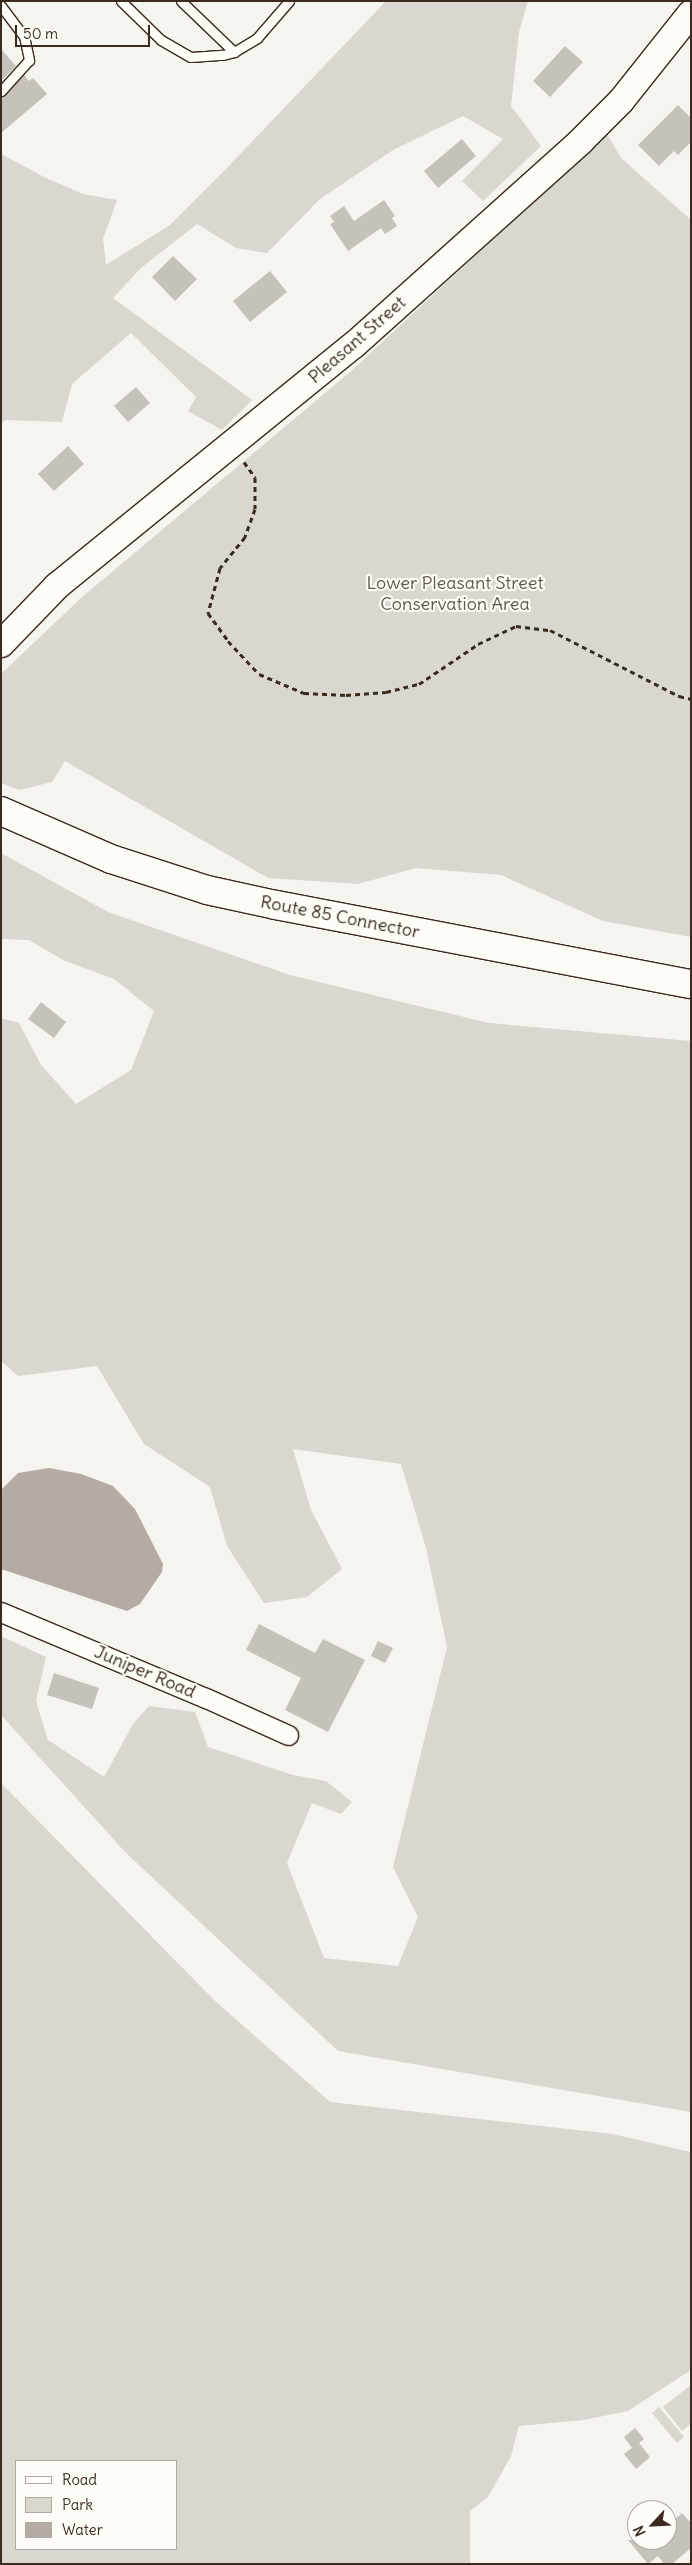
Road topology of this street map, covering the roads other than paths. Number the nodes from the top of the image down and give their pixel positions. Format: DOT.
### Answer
graph roads {
  1 [pos="121,1"];
  2 [pos="181,1"];
  3 [pos="289,1"];
  4 [pos="1,6"];
  5 [pos="691,13"];
  6 [pos="234,52"];
  7 [pos="1,91"];
  8 [pos="1,644"];
  9 [pos="1,811"];
  10 [pos="691,984"];
  11 [pos="1,1612"];
  12 [pos="288,1735"];
  1 -- 6 [label="lane"];
  2 -- 6 [label="lane"];
  3 -- 6 [label="lane"];
  4 -- 7 [label="lane"];
  5 -- 8 [label="street, Pleasant Street"];
  9 -- 10 [label="main road, Route 85 Connector"];
  11 -- 12 [label="street, Juniper Road"];
}
